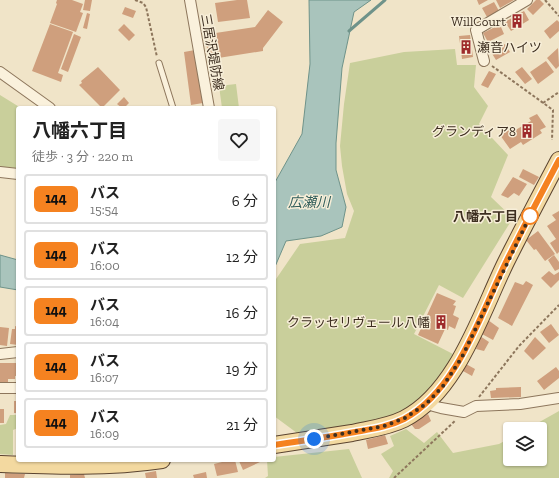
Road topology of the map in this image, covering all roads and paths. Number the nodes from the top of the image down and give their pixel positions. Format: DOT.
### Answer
graph roads {
  1 [pos="135,0"];
  2 [pos="190,0"];
  3 [pos="527,0"];
  4 [pos="545,0"];
  5 [pos="559,16"];
  6 [pos="484,61"];
  7 [pos="159,63"];
  8 [pos="0,72"];
  9 [pos="559,92"];
  10 [pos="543,103"];
  11 [pos="47,106"];
  12 [pos="172,106"];
  13 [pos="210,106"];
  14 [pos="552,140"];
  15 [pos="559,160"];
  16 [pos="0,172"];
  17 [pos="16,174"];
  18 [pos="559,305"];
  19 [pos="16,352"];
  20 [pos="0,354"];
  21 [pos="0,388"];
  22 [pos="16,388"];
  23 [pos="559,398"];
  24 [pos="426,404"];
  25 [pos="464,412"];
  26 [pos="276,445"];
  27 [pos="148,462"];
  28 [pos="91,463"];
  29 [pos="0,464"];
  30 [pos="394,478"];
  1 -- 7 [label="path"];
  2 -- 13 [label="street, 三居沢堤防線"];
  3 -- 6 [label="street"];
  4 -- 5 [label="path"];
  6 -- 10 [label="path"];
  7 -- 12 [label="lane"];
  8 -- 11 [label="street"];
  9 -- 10 [label="path"];
  10 -- 14 [label="path"];
  15 -- 24 [label="main road"];
  16 -- 17 [label="street"];
  18 -- 25 [label="path"];
  19 -- 20 [label="street"];
  21 -- 22 [label="street"];
  23 -- 25 [label="street"];
  24 -- 25 [label="street"];
  24 -- 26 [label="main road"];
  25 -- 30 [label="path"];
  27 -- 28 [label="main road"];
  28 -- 29 [label="main road"];
}
